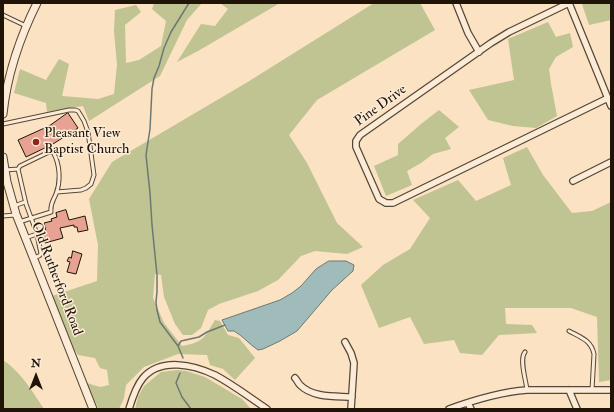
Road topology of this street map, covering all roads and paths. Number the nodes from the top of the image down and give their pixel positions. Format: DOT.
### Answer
graph roads {
  1 [pos="37,3"];
  2 [pos="456,3"];
  3 [pos="569,3"];
  4 [pos="3,15"];
  5 [pos="26,26"];
  6 [pos="479,52"];
  7 [pos="6,78"];
  8 [pos="5,89"];
  9 [pos="608,98"];
  10 [pos="611,106"];
  11 [pos="3,114"];
  12 [pos="3,124"];
  13 [pos="3,157"];
  14 [pos="611,162"];
  15 [pos="18,169"];
  16 [pos="5,170"];
  17 [pos="573,181"];
  18 [pos="56,192"];
  19 [pos="25,202"];
  20 [pos="14,206"];
  21 [pos="16,214"];
  22 [pos="3,216"];
  23 [pos="31,219"];
  24 [pos="19,222"];
  25 [pos="37,234"];
  26 [pos="25,238"];
  27 [pos="33,258"];
  28 [pos="569,331"];
  29 [pos="345,342"];
  30 [pos="525,352"];
  31 [pos="295,378"];
  32 [pos="527,390"];
  33 [pos="569,390"];
  34 [pos="592,390"];
  35 [pos="611,390"];
  36 [pos="352,397"];
  37 [pos="468,403"];
  38 [pos="93,409"];
  39 [pos="129,409"];
  40 [pos="267,409"];
  41 [pos="351,409"];
  42 [pos="449,409"];
  43 [pos="471,409"];
  44 [pos="577,409"];
  1 -- 5 [label="street"];
  2 -- 6 [label="street"];
  3 -- 6 [label="street, Pine Drive"];
  3 -- 9 [label="street"];
  4 -- 5 [label="lane"];
  5 -- 7 [label="street"];
  6 -- 9 [label="street, Pine Drive"];
  7 -- 8 [label="street"];
  8 -- 11 [label="street"];
  9 -- 10 [label="street"];
  12 -- 18 [label="lane"];
  13 -- 16 [label="street, Old Rutherford Road"];
  14 -- 17 [label="street"];
  15 -- 16 [label="lane"];
  15 -- 18 [label="lane"];
  15 -- 19 [label="lane"];
  16 -- 20 [label="street, Old Rutherford Road"];
  18 -- 23 [label="lane"];
  19 -- 20 [label="lane"];
  19 -- 23 [label="lane"];
  20 -- 21 [label="street, Old Rutherford Road"];
  21 -- 22 [label="lane"];
  21 -- 24 [label="street, Old Rutherford Road"];
  23 -- 24 [label="lane"];
  23 -- 25 [label="lane"];
  24 -- 26 [label="street, Old Rutherford Road"];
  25 -- 26 [label="lane"];
  25 -- 27 [label="lane"];
  26 -- 27 [label="street, Old Rutherford Road"];
  27 -- 38 [label="street, Old Rutherford Road"];
  28 -- 34 [label="lane"];
  29 -- 36 [label="street"];
  30 -- 32 [label="lane"];
  31 -- 36 [label="street"];
  32 -- 33 [label="street"];
  32 -- 37 [label="street"];
  33 -- 34 [label="street"];
  33 -- 44 [label="street"];
  34 -- 35 [label="street"];
  36 -- 41 [label="street"];
  37 -- 42 [label="street"];
  37 -- 43 [label="street"];
  39 -- 40 [label="street"];
}
